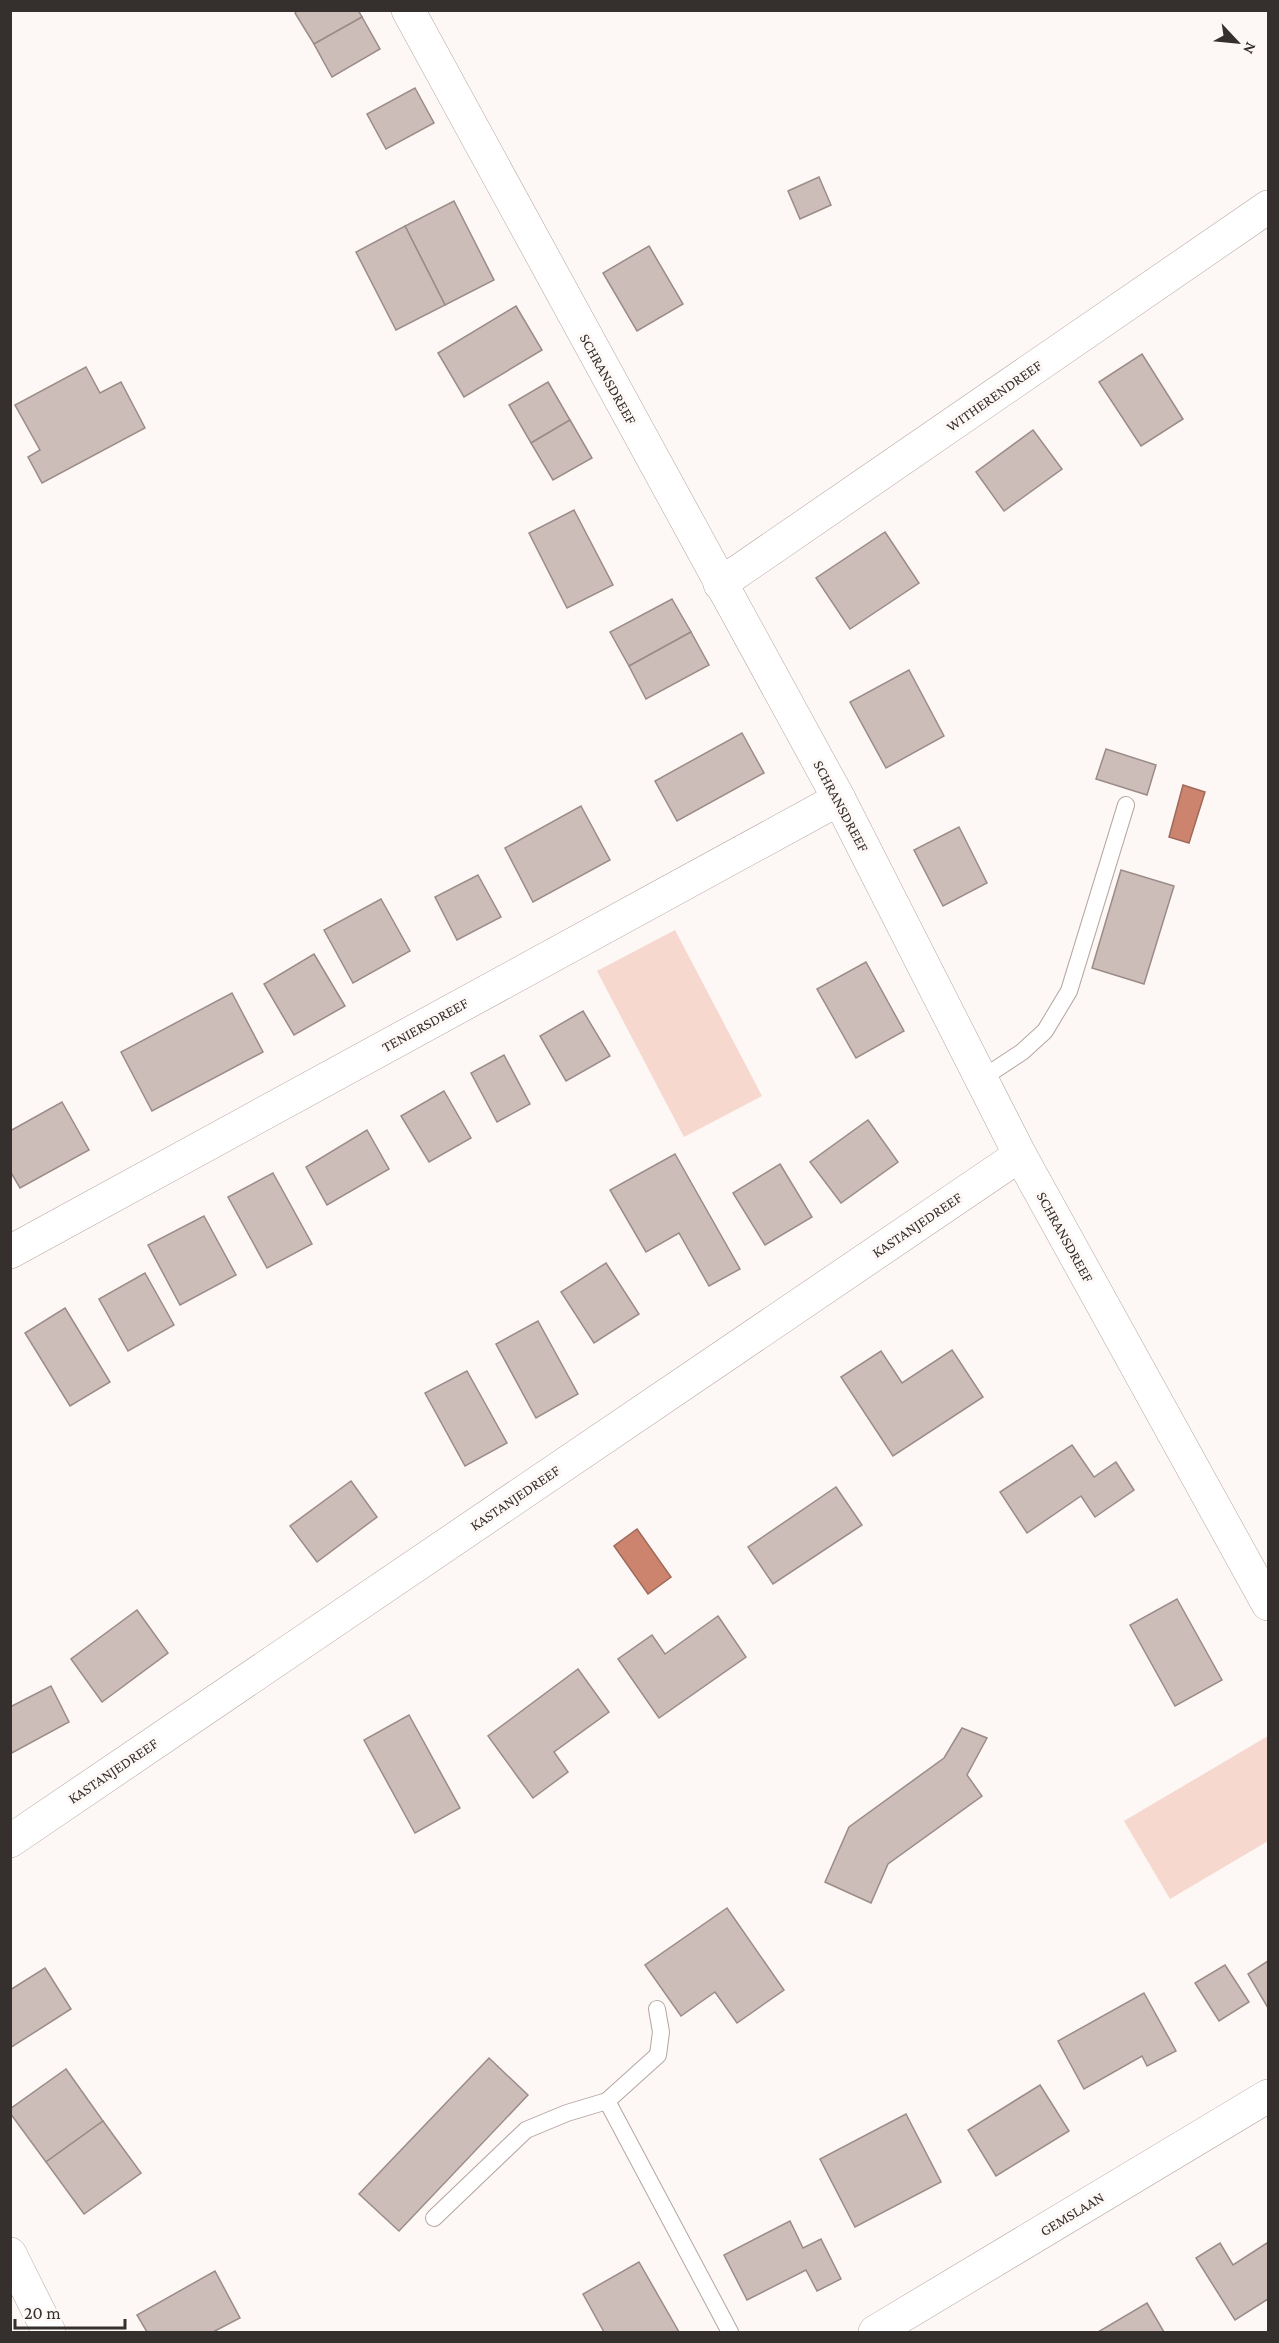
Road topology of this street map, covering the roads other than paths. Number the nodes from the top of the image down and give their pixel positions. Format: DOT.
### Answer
graph roads {
  1 [pos="408,10"];
  2 [pos="1269,207"];
  3 [pos="720,584"];
  4 [pos="839,799"];
  5 [pos="1126,805"];
  6 [pos="981,1079"];
  7 [pos="1020,1155"];
  8 [pos="10,1252"];
  9 [pos="1269,1604"];
  10 [pos="10,1841"];
  11 [pos="657,2009"];
  12 [pos="1269,2096"];
  13 [pos="607,2101"];
  14 [pos="434,2218"];
  15 [pos="10,2254"];
  16 [pos="49,2332"];
  17 [pos="730,2332"];
  18 [pos="875,2332"];
  1 -- 3 [label="street, SCHRANSDREEF"];
  2 -- 3 [label="street, WITHERENDREEF"];
  3 -- 4 [label="street, SCHRANSDREEF"];
  4 -- 6 [label="street, SCHRANSDREEF"];
  4 -- 8 [label="street, TENIERSDREEF"];
  5 -- 6 [label="lane"];
  6 -- 7 [label="street, SCHRANSDREEF"];
  7 -- 9 [label="street, SCHRANSDREEF"];
  7 -- 10 [label="street, KASTANJEDREEF"];
  11 -- 13 [label="lane"];
  12 -- 18 [label="street, GEMSLAAN"];
  13 -- 14 [label="lane"];
  13 -- 17 [label="lane"];
  15 -- 16 [label="street"];
}
